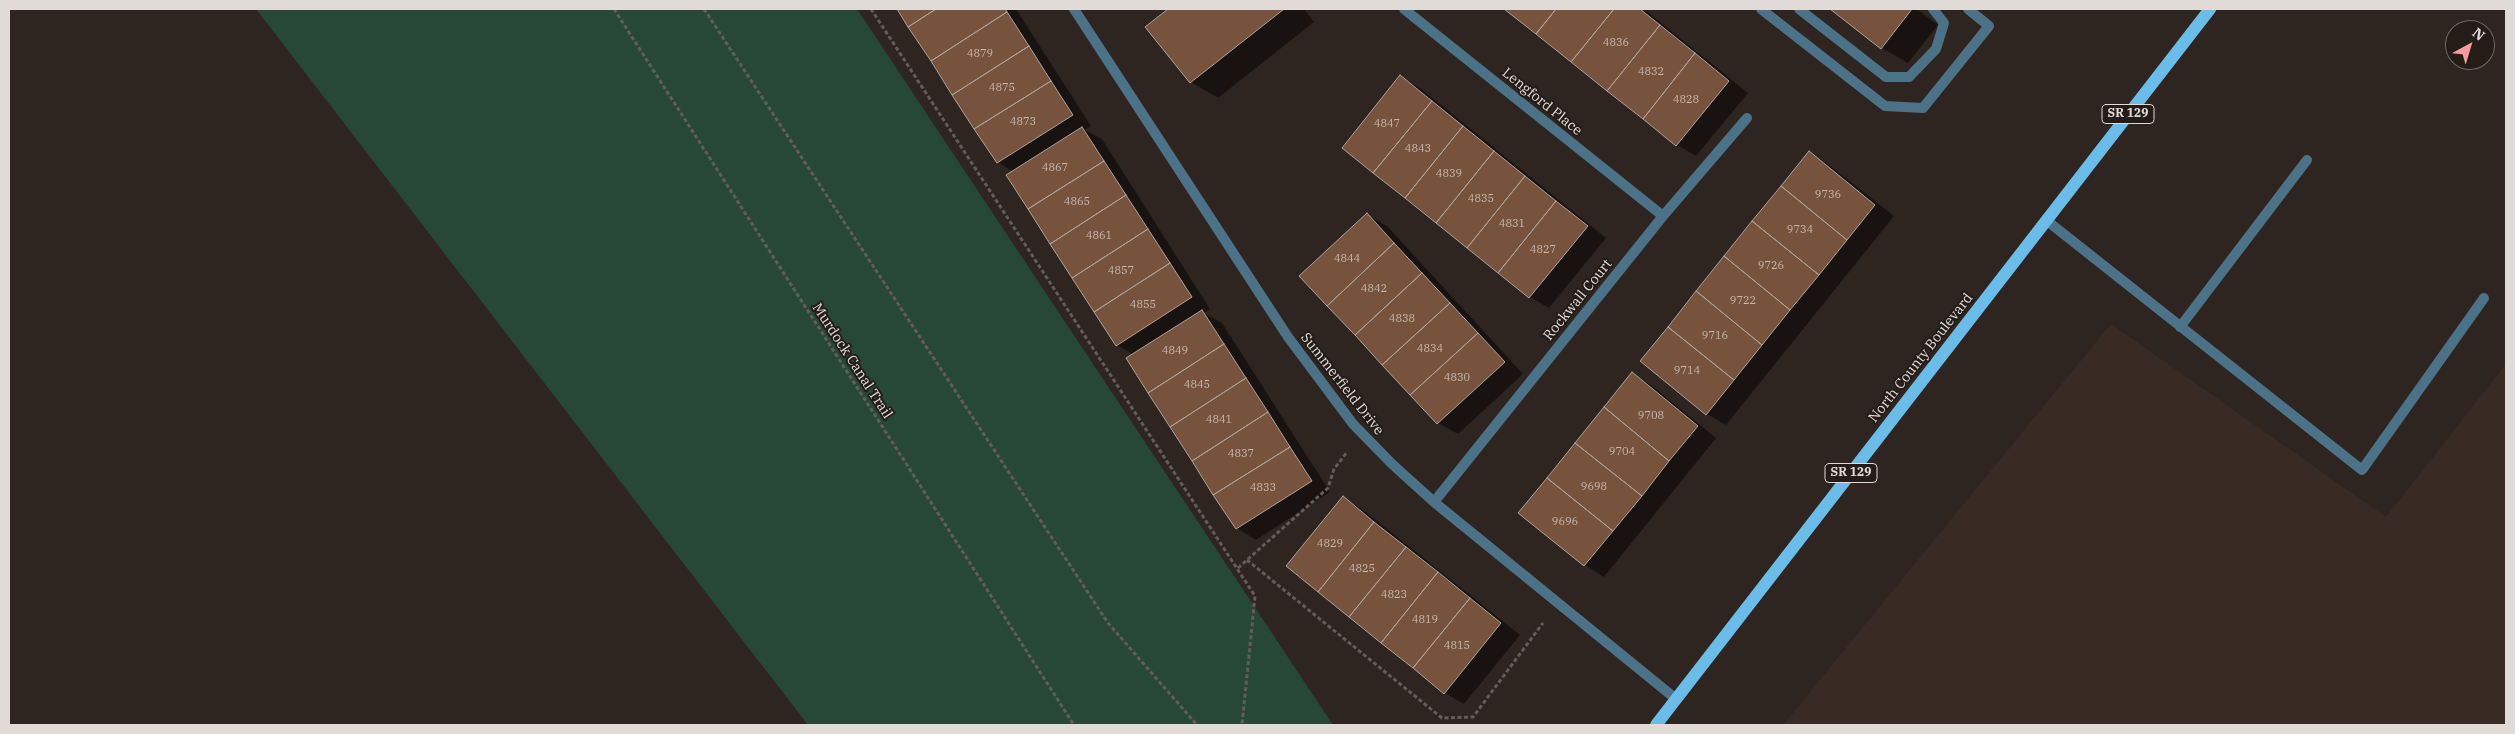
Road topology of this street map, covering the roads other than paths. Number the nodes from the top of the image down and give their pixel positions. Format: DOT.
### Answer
graph roads {
  1 [pos="1074,9"];
  2 [pos="1404,9"];
  3 [pos="1761,9"];
  4 [pos="1799,9"];
  5 [pos="1933,9"];
  6 [pos="1968,9"];
  7 [pos="2210,9"];
  8 [pos="1747,118"];
  9 [pos="2307,160"];
  10 [pos="1663,216"];
  11 [pos="2046,220"];
  12 [pos="2484,298"];
  13 [pos="2180,327"];
  14 [pos="1434,502"];
  15 [pos="1676,699"];
  16 [pos="1656,725"];
  1 -- 14 [label="street, Summerfield Drive"];
  2 -- 10 [label="street, Lengford Place"];
  3 -- 6 [label="street"];
  4 -- 5 [label="street"];
  7 -- 11 [label="main road, North County Boulevard / SR 129"];
  8 -- 10 [label="street, Rockwall Court"];
  9 -- 13 [label="street"];
  10 -- 14 [label="street, Rockwall Court"];
  11 -- 13 [label="street"];
  11 -- 15 [label="main road, North County Boulevard / SR 129"];
  12 -- 13 [label="street"];
  14 -- 15 [label="street, Summerfield Drive"];
  15 -- 16 [label="main road, North County Boulevard / SR 129"];
}
